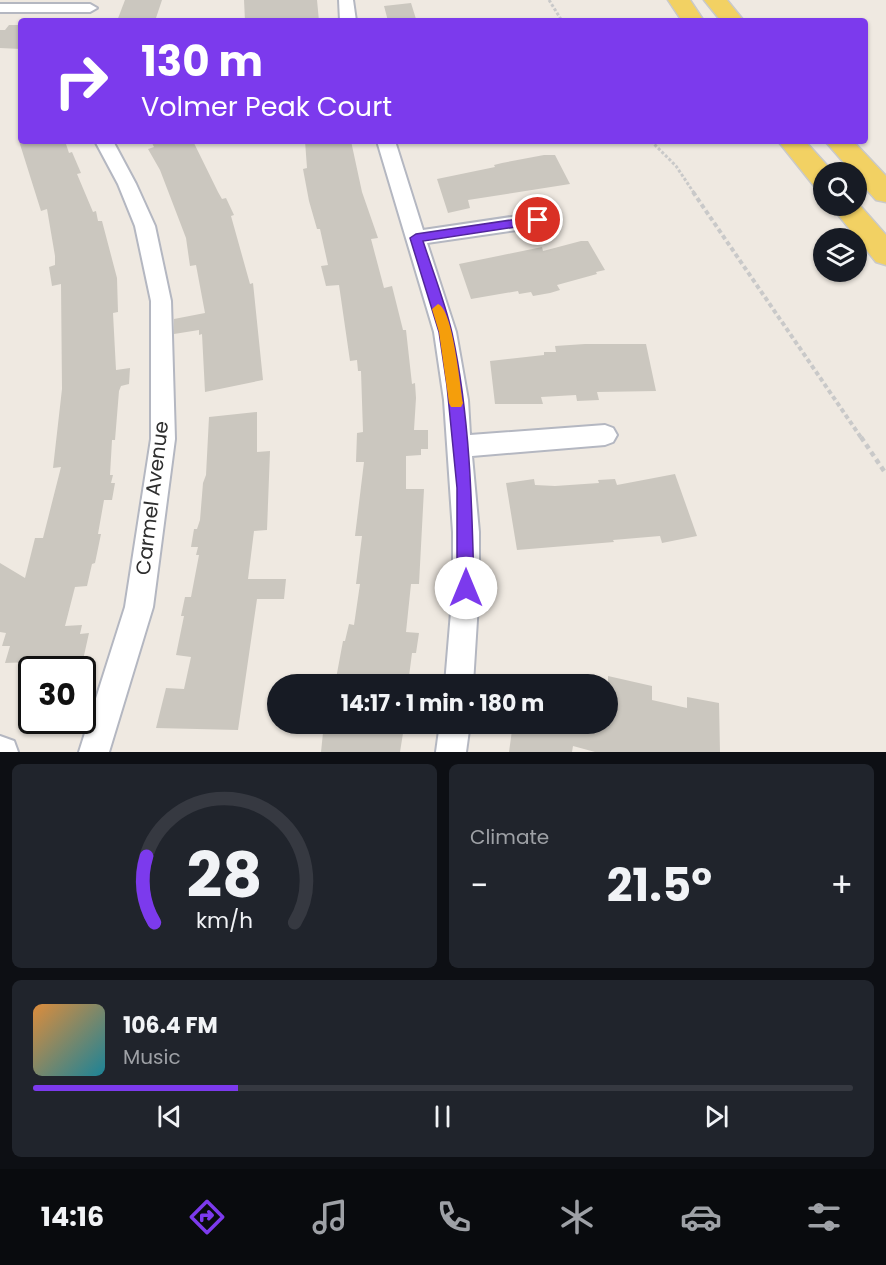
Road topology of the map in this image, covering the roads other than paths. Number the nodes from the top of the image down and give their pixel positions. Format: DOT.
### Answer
graph roads {
  1 [pos="346,0"];
  2 [pos="679,0"];
  3 [pos="715,0"];
  4 [pos="0,8"];
  5 [pos="91,10"];
  6 [pos="348,18"];
  7 [pos="691,18"];
  8 [pos="730,18"];
  9 [pos="106,144"];
  10 [pos="387,144"];
  11 [pos="841,144"];
  12 [pos="797,148"];
  13 [pos="817,162"];
  14 [pos="813,167"];
  15 [pos="886,193"];
  16 [pos="867,203"];
  17 [pos="854,216"];
  18 [pos="538,220"];
  19 [pos="886,222"];
  20 [pos="416,238"];
  21 [pos="886,254"];
  22 [pos="605,435"];
  23 [pos="460,446"];
  24 [pos="460,674"];
  25 [pos="453,734"];
  26 [pos="94,752"];
  27 [pos="451,752"];
  1 -- 6 [label="street"];
  2 -- 7 [label="main road"];
  3 -- 8 [label="main road"];
  4 -- 5 [label="street"];
  9 -- 26 [label="street, Carmel Avenue"];
  10 -- 20 [label="street"];
  11 -- 15 [label="main road"];
  12 -- 13 [label="main road"];
  12 -- 14 [label="main road"];
  16 -- 19 [label="main road"];
  17 -- 21 [label="main road"];
  18 -- 20 [label="street"];
  20 -- 23 [label="street"];
  22 -- 23 [label="street"];
  23 -- 24 [label="street"];
  25 -- 27 [label="street"];
}
